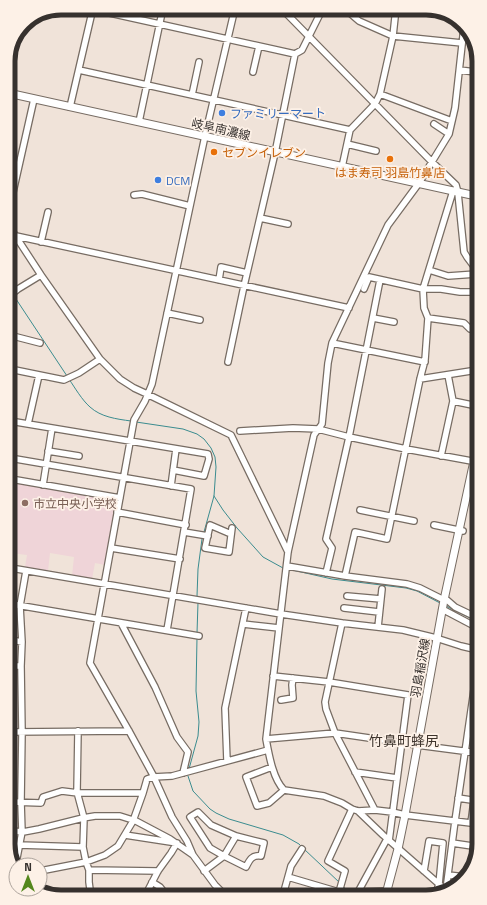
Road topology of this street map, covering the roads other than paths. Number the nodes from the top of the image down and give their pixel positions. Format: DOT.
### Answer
graph roads {
  1 [pos="92,15"];
  2 [pos="120,15"];
  3 [pos="162,15"];
  4 [pos="233,15"];
  5 [pos="288,15"];
  6 [pos="320,15"];
  7 [pos="352,15"];
  8 [pos="395,15"];
  9 [pos="160,24"];
  10 [pos="463,35"];
  11 [pos="393,36"];
  12 [pos="309,37"];
  13 [pos="228,39"];
  14 [pos="462,43"];
  15 [pos="259,46"];
  16 [pos="295,54"];
  17 [pos="199,62"];
  18 [pos="79,70"];
  19 [pos="460,70"];
  20 [pos="253,72"];
  21 [pos="472,72"];
  22 [pos="147,85"];
  23 [pos="192,94"];
  24 [pos="380,94"];
  25 [pos="15,95"];
  26 [pos="214,99"];
  27 [pos="34,100"];
  28 [pos="375,104"];
  29 [pos="70,107"];
  30 [pos="283,115"];
  31 [pos="452,121"];
  32 [pos="139,122"];
  33 [pos="434,124"];
  34 [pos="350,130"];
  35 [pos="449,134"];
  36 [pos="205,136"];
  37 [pos="347,144"];
  38 [pos="376,151"];
  39 [pos="275,153"];
  40 [pos="432,162"];
  41 [pos="342,167"];
  42 [pos="419,183"];
  43 [pos="15,184"];
  44 [pos="456,192"];
  45 [pos="134,194"];
  46 [pos="472,195"];
  47 [pos="190,206"];
  48 [pos="48,212"];
  49 [pos="260,218"];
  50 [pos="288,224"];
  51 [pos="16,236"];
  52 [pos="41,242"];
  53 [pos="472,264"];
  54 [pos="429,270"];
  55 [pos="176,271"];
  56 [pos="247,273"];
  57 [pos="41,274"];
  58 [pos="472,274"];
  59 [pos="218,280"];
  60 [pos="380,280"];
  61 [pos="244,286"];
  62 [pos="364,289"];
  63 [pos="424,289"];
  64 [pos="15,291"];
  65 [pos="472,292"];
  66 [pos="349,308"];
  67 [pos="167,313"];
  68 [pos="372,318"];
  69 [pos="428,318"];
  70 [pos="200,320"];
  71 [pos="394,322"];
  72 [pos="472,328"];
  73 [pos="15,336"];
  74 [pos="40,343"];
  75 [pos="332,343"];
  76 [pos="366,350"];
  77 [pos="100,359"];
  78 [pos="228,362"];
  79 [pos="424,362"];
  80 [pos="15,370"];
  81 [pos="472,371"];
  82 [pos="39,375"];
  83 [pos="448,375"];
  84 [pos="420,379"];
  85 [pos="147,394"];
  86 [pos="453,401"];
  87 [pos="472,405"];
  88 [pos="15,422"];
  89 [pos="28,424"];
  90 [pos="52,428"];
  91 [pos="318,429"];
  92 [pos="240,431"];
  93 [pos="349,437"];
  94 [pos="130,441"];
  95 [pos="176,449"];
  96 [pos="406,449"];
  97 [pos="48,451"];
  98 [pos="79,456"];
  99 [pos="441,456"];
  100 [pos="15,459"];
  101 [pos="472,462"];
  102 [pos="46,464"];
  103 [pos="173,470"];
  104 [pos="123,478"];
  105 [pos="15,480"];
  106 [pos="472,481"];
  107 [pos="43,485"];
  108 [pos="170,486"];
  109 [pos="120,498"];
  110 [pos="360,510"];
  111 [pos="117,512"];
  112 [pos="393,517"];
  113 [pos="414,522"];
  114 [pos="186,525"];
  115 [pos="434,525"];
  116 [pos="232,528"];
  117 [pos="461,531"];
  118 [pos="184,532"];
  119 [pos="232,534"];
  120 [pos="208,536"];
  121 [pos="111,548"];
  122 [pos="288,552"];
  123 [pos="180,559"];
  124 [pos="287,568"];
  125 [pos="15,569"];
  126 [pos="26,571"];
  127 [pos="326,573"];
  128 [pos="345,576"];
  129 [pos="105,584"];
  130 [pos="382,589"];
  131 [pos="173,595"];
  132 [pos="347,596"];
  133 [pos="381,600"];
  134 [pos="15,605"];
  135 [pos="445,605"];
  136 [pos="20,606"];
  137 [pos="246,608"];
  138 [pos="344,608"];
  139 [pos="379,612"];
  140 [pos="281,614"];
  141 [pos="472,615"];
  142 [pos="98,620"];
  143 [pos="121,623"];
  144 [pos="342,623"];
  145 [pos="243,624"];
  146 [pos="472,624"];
  147 [pos="378,627"];
  148 [pos="279,628"];
  149 [pos="167,630"];
  150 [pos="199,636"];
  151 [pos="438,639"];
  152 [pos="15,641"];
  153 [pos="22,642"];
  154 [pos="472,649"];
  155 [pos="15,666"];
  156 [pos="21,666"];
  157 [pos="273,676"];
  158 [pos="293,678"];
  159 [pos="329,682"];
  160 [pos="281,700"];
  161 [pos="472,703"];
  162 [pos="129,731"];
  163 [pos="15,732"];
  164 [pos="22,732"];
  165 [pos="78,732"];
  166 [pos="335,733"];
  167 [pos="266,739"];
  168 [pos="402,742"];
  169 [pos="419,745"];
  170 [pos="268,750"];
  171 [pos="465,751"];
  172 [pos="472,752"];
  173 [pos="227,761"];
  174 [pos="272,767"];
  175 [pos="355,772"];
  176 [pos="183,773"];
  177 [pos="153,777"];
  178 [pos="398,778"];
  179 [pos="284,790"];
  180 [pos="143,792"];
  181 [pos="78,793"];
  182 [pos="458,798"];
  183 [pos="472,800"];
  184 [pos="15,802"];
  185 [pos="21,802"];
  186 [pos="352,809"];
  187 [pos="375,810"];
  188 [pos="358,812"];
  189 [pos="392,812"];
  190 [pos="407,815"];
  191 [pos="84,818"];
  192 [pos="472,818"];
  193 [pos="133,821"];
  194 [pos="455,821"];
  195 [pos="471,823"];
  196 [pos="15,831"];
  197 [pos="22,832"];
  198 [pos="125,835"];
  199 [pos="236,836"];
  200 [pos="388,840"];
  201 [pos="177,843"];
  202 [pos="452,843"];
  203 [pos="19,845"];
  204 [pos="472,846"];
  205 [pos="83,847"];
  206 [pos="302,849"];
  207 [pos="400,850"];
  208 [pos="193,855"];
  209 [pos="224,856"];
  210 [pos="17,857"];
  211 [pos="86,862"];
  212 [pos="48,869"];
  213 [pos="89,870"];
  214 [pos="158,871"];
  215 [pos="204,871"];
  216 [pos="424,871"];
  217 [pos="448,875"];
  218 [pos="459,876"];
  219 [pos="288,877"];
  220 [pos="152,882"];
  221 [pos="439,884"];
  222 [pos="447,885"];
  223 [pos="443,887"];
  224 [pos="438,888"];
  225 [pos="340,889"];
  226 [pos="90,890"];
  227 [pos="148,890"];
  228 [pos="162,890"];
  229 [pos="220,890"];
  230 [pos="284,890"];
  231 [pos="359,890"];
  232 [pos="388,890"];
  1 -- 18 [label="street"];
  2 -- 9 [label="street"];
  3 -- 9 [label="street"];
  4 -- 13 [label="street"];
  5 -- 12 [label="street"];
  6 -- 12 [label="street"];
  7 -- 11 [label="street"];
  8 -- 11 [label="street"];
  9 -- 13 [label="street"];
  9 -- 22 [label="street"];
  10 -- 14 [label="street"];
  11 -- 14 [label="street"];
  11 -- 24 [label="street"];
  12 -- 16 [label="street"];
  12 -- 28 [label="street"];
  13 -- 15 [label="street"];
  13 -- 26 [label="street"];
  14 -- 19 [label="street"];
  15 -- 16 [label="street"];
  15 -- 20 [label="street"];
  16 -- 30 [label="street"];
  17 -- 23 [label="street"];
  18 -- 22 [label="street"];
  18 -- 29 [label="street"];
  19 -- 21 [label="street"];
  19 -- 31 [label="street"];
  22 -- 23 [label="street"];
  22 -- 32 [label="street"];
  23 -- 26 [label="street"];
  24 -- 28 [label="street"];
  24 -- 31 [label="street"];
  25 -- 27 [label="main road, 岐阜南濃線"];
  26 -- 30 [label="street"];
  26 -- 36 [label="street"];
  27 -- 29 [label="main road, 岐阜南濃線"];
  27 -- 43 [label="street"];
  28 -- 34 [label="street"];
  28 -- 40 [label="street"];
  29 -- 32 [label="main road, 岐阜南濃線"];
  30 -- 34 [label="street"];
  30 -- 39 [label="street"];
  31 -- 35 [label="street"];
  32 -- 36 [label="main road, 岐阜南濃線"];
  33 -- 35 [label="street"];
  34 -- 37 [label="street"];
  35 -- 40 [label="street"];
  36 -- 39 [label="main road, 岐阜南濃線"];
  36 -- 47 [label="street"];
  37 -- 38 [label="street"];
  37 -- 41 [label="street"];
  39 -- 41 [label="main road, 岐阜南濃線"];
  39 -- 49 [label="street"];
  40 -- 42 [label="street"];
  40 -- 44 [label="street"];
  41 -- 42 [label="main road, 岐阜南濃線"];
  42 -- 44 [label="main road, 岐阜南濃線"];
  42 -- 66 [label="street"];
  44 -- 46 [label="main road, 岐阜南濃線"];
  44 -- 53 [label="street"];
  44 -- 54 [label="street"];
  45 -- 47 [label="street"];
  47 -- 55 [label="street"];
  48 -- 52 [label="street"];
  49 -- 50 [label="street"];
  49 -- 56 [label="street"];
  51 -- 52 [label="street"];
  51 -- 57 [label="street"];
  52 -- 55 [label="street"];
  54 -- 58 [label="street"];
  54 -- 63 [label="street"];
  55 -- 59 [label="street"];
  55 -- 67 [label="street"];
  56 -- 59 [label="street"];
  56 -- 61 [label="street"];
  57 -- 64 [label="street"];
  57 -- 77 [label="street"];
  59 -- 61 [label="street"];
  60 -- 62 [label="street"];
  60 -- 63 [label="street"];
  60 -- 68 [label="street"];
  61 -- 66 [label="street"];
  61 -- 78 [label="street"];
  63 -- 65 [label="street"];
  63 -- 69 [label="street"];
  66 -- 75 [label="street"];
  67 -- 70 [label="street"];
  67 -- 85 [label="street"];
  68 -- 71 [label="street"];
  68 -- 76 [label="street"];
  69 -- 72 [label="street"];
  69 -- 79 [label="street"];
  73 -- 74 [label="street"];
  75 -- 76 [label="street"];
  75 -- 91 [label="street"];
  76 -- 79 [label="street"];
  76 -- 93 [label="street"];
  77 -- 82 [label="street"];
  77 -- 85 [label="street"];
  79 -- 84 [label="street"];
  80 -- 82 [label="street"];
  81 -- 83 [label="street"];
  82 -- 89 [label="street"];
  83 -- 84 [label="street"];
  83 -- 86 [label="street"];
  84 -- 96 [label="street"];
  85 -- 94 [label="street"];
  85 -- 122 [label="street"];
  86 -- 87 [label="street"];
  86 -- 99 [label="street"];
  88 -- 89 [label="street"];
  89 -- 90 [label="street"];
  90 -- 94 [label="street"];
  90 -- 97 [label="street"];
  91 -- 92 [label="street"];
  91 -- 93 [label="street"];
  91 -- 122 [label="street"];
  93 -- 96 [label="street"];
  93 -- 127 [label="street"];
  94 -- 95 [label="street"];
  94 -- 104 [label="street"];
  95 -- 103 [label="street"];
  95 -- 103 [label="street"];
  96 -- 99 [label="street"];
  96 -- 112 [label="street"];
  97 -- 98 [label="street"];
  97 -- 102 [label="street"];
  99 -- 101 [label="street"];
  100 -- 102 [label="street"];
  102 -- 104 [label="street"];
  102 -- 107 [label="street"];
  103 -- 108 [label="street"];
  104 -- 108 [label="street"];
  104 -- 109 [label="street"];
  105 -- 107 [label="street"];
  106 -- 117 [label="main road, 羽島稲沢線"];
  107 -- 109 [label="street"];
  108 -- 114 [label="street"];
  109 -- 111 [label="street"];
  110 -- 112 [label="street"];
  111 -- 114 [label="street"];
  111 -- 121 [label="street"];
  112 -- 113 [label="street"];
  112 -- 128 [label="street"];
  114 -- 118 [label="street"];
  115 -- 117 [label="street"];
  116 -- 119 [label="street"];
  117 -- 135 [label="main road, 羽島稲沢線"];
  118 -- 120 [label="street"];
  118 -- 123 [label="street"];
  119 -- 120 [label="street"];
  119 -- 120 [label="street"];
  121 -- 123 [label="street"];
  121 -- 129 [label="street"];
  122 -- 124 [label="street"];
  123 -- 131 [label="street"];
  124 -- 127 [label="street"];
  124 -- 140 [label="street"];
  125 -- 126 [label="street"];
  126 -- 129 [label="street"];
  126 -- 136 [label="street"];
  127 -- 128 [label="street"];
  128 -- 135 [label="street"];
  129 -- 131 [label="street"];
  129 -- 142 [label="street"];
  130 -- 133 [label="street"];
  131 -- 137 [label="street"];
  131 -- 149 [label="street"];
  132 -- 133 [label="street"];
  133 -- 139 [label="street"];
  134 -- 136 [label="street"];
  135 -- 141 [label="street"];
  135 -- 146 [label="street"];
  135 -- 151 [label="main road, 羽島稲沢線"];
  136 -- 142 [label="street"];
  136 -- 153 [label="street"];
  137 -- 140 [label="street"];
  137 -- 145 [label="street"];
  138 -- 139 [label="street"];
  139 -- 147 [label="street"];
  140 -- 144 [label="street"];
  140 -- 148 [label="street"];
  142 -- 143 [label="street"];
  142 -- 162 [label="street"];
  143 -- 149 [label="street"];
  143 -- 176 [label="street"];
  144 -- 147 [label="street"];
  144 -- 159 [label="street"];
  145 -- 148 [label="street"];
  145 -- 173 [label="street"];
  147 -- 151 [label="street"];
  148 -- 157 [label="street"];
  149 -- 150 [label="street"];
  151 -- 154 [label="street"];
  151 -- 169 [label="main road, 羽島稲沢線"];
  152 -- 153 [label="street"];
  153 -- 156 [label="street"];
  155 -- 156 [label="street"];
  156 -- 164 [label="street"];
  157 -- 158 [label="street"];
  157 -- 167 [label="street"];
  158 -- 159 [label="street"];
  158 -- 160 [label="street"];
  159 -- 166 [label="street"];
  159 -- 168 [label="street"];
  161 -- 171 [label="street"];
  162 -- 165 [label="street"];
  162 -- 177 [label="street"];
  163 -- 164 [label="street"];
  164 -- 165 [label="street"];
  164 -- 185 [label="street"];
  165 -- 181 [label="street"];
  166 -- 167 [label="street"];
  166 -- 168 [label="street"];
  166 -- 175 [label="street"];
  167 -- 170 [label="street"];
  168 -- 169 [label="street"];
  168 -- 178 [label="street"];
  169 -- 171 [label="street"];
  169 -- 190 [label="main road, 羽島稲沢線"];
  170 -- 173 [label="street"];
  170 -- 174 [label="street"];
  171 -- 172 [label="street"];
  171 -- 182 [label="street"];
  173 -- 176 [label="street"];
  174 -- 179 [label="street"];
  174 -- 179 [label="street"];
  175 -- 178 [label="street"];
  175 -- 187 [label="street"];
  176 -- 177 [label="street"];
  177 -- 180 [label="street"];
  177 -- 208 [label="street"];
  178 -- 189 [label="street"];
  179 -- 186 [label="street"];
  180 -- 181 [label="street"];
  180 -- 193 [label="street"];
  181 -- 185 [label="street"];
  181 -- 191 [label="street"];
  182 -- 183 [label="street"];
  182 -- 194 [label="street"];
  184 -- 185 [label="street"];
  185 -- 197 [label="street"];
  186 -- 188 [label="street"];
  186 -- 225 [label="street"];
  187 -- 188 [label="street"];
  187 -- 189 [label="street"];
  188 -- 200 [label="street"];
  189 -- 190 [label="street"];
  189 -- 200 [label="street"];
  190 -- 194 [label="street"];
  190 -- 207 [label="main road, 羽島稲沢線"];
  191 -- 193 [label="street"];
  191 -- 197 [label="street"];
  191 -- 205 [label="street"];
  192 -- 195 [label="street"];
  193 -- 198 [label="street"];
  193 -- 201 [label="street"];
  194 -- 195 [label="street"];
  194 -- 202 [label="street"];
  196 -- 197 [label="street"];
  197 -- 203 [label="street"];
  198 -- 201 [label="street"];
  198 -- 211 [label="street"];
  199 -- 209 [label="street"];
  199 -- 209 [label="street"];
  199 -- 209 [label="street"];
  200 -- 207 [label="street"];
  200 -- 231 [label="street"];
  201 -- 208 [label="street"];
  201 -- 214 [label="street"];
  202 -- 204 [label="street"];
  202 -- 217 [label="street"];
  203 -- 205 [label="street"];
  203 -- 210 [label="street"];
  205 -- 211 [label="street"];
  206 -- 219 [label="street"];
  207 -- 216 [label="street"];
  207 -- 232 [label="main road, 羽島稲沢線"];
  208 -- 215 [label="street"];
  209 -- 215 [label="street"];
  211 -- 212 [label="street"];
  211 -- 213 [label="street"];
  213 -- 214 [label="street"];
  213 -- 226 [label="street"];
  214 -- 220 [label="street"];
  215 -- 229 [label="street"];
  216 -- 221 [label="street"];
  216 -- 221 [label="street"];
  217 -- 218 [label="street"];
  217 -- 222 [label="street"];
  219 -- 225 [label="street"];
  219 -- 230 [label="street"];
  220 -- 227 [label="street"];
  220 -- 228 [label="street"];
  221 -- 223 [label="street"];
  221 -- 224 [label="street"];
}
